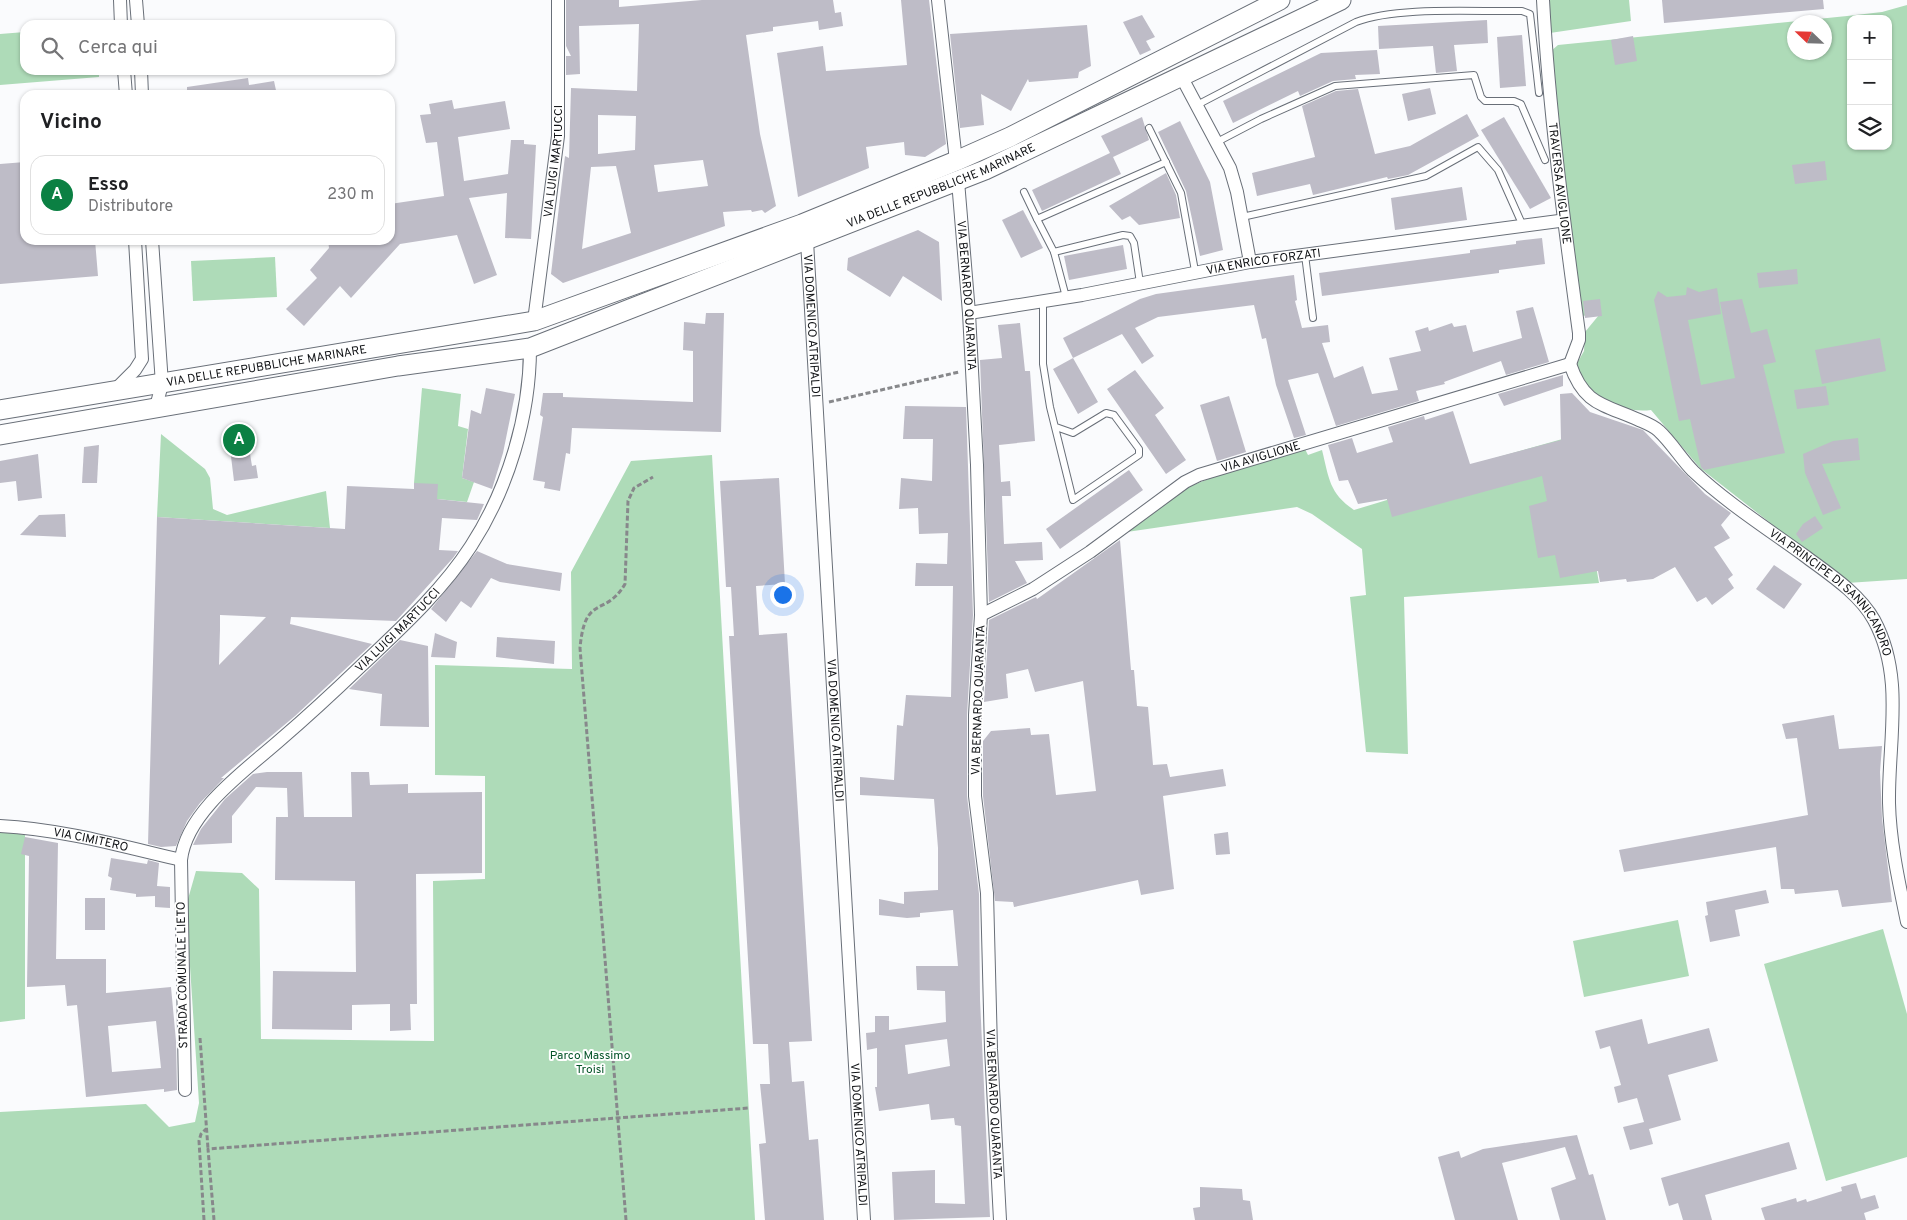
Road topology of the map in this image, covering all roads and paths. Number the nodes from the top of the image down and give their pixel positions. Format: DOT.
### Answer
graph roads {
  1 [pos="120,0"];
  2 [pos="136,0"];
  3 [pos="558,0"];
  4 [pos="938,0"];
  5 [pos="1280,0"];
  6 [pos="1341,0"];
  7 [pos="1543,0"];
  8 [pos="122,20"];
  9 [pos="138,20"];
  10 [pos="124,75"];
  11 [pos="141,75"];
  12 [pos="1181,76"];
  13 [pos="126,90"];
  14 [pos="142,90"];
  15 [pos="1539,94"];
  16 [pos="1197,105"];
  17 [pos="1149,128"];
  18 [pos="1217,142"];
  19 [pos="1545,160"];
  20 [pos="956,161"];
  21 [pos="1166,162"];
  22 [pos="958,180"];
  23 [pos="1024,192"];
  24 [pos="1242,218"];
  25 [pos="1037,219"];
  26 [pos="1559,221"];
  27 [pos="1523,226"];
  28 [pos="804,232"];
  29 [pos="135,245"];
  30 [pos="152,245"];
  31 [pos="1054,252"];
  32 [pos="1304,255"];
  33 [pos="1250,262"];
  34 [pos="1195,272"];
  35 [pos="1140,283"];
  36 [pos="1066,298"];
  37 [pos="1043,301"];
  38 [pos="969,313"];
  39 [pos="1313,318"];
  40 [pos="534,321"];
  41 [pos="530,348"];
  42 [pos="142,359"];
  43 [pos="1570,364"];
  44 [pos="972,370"];
  45 [pos="154,385"];
  46 [pos="115,390"];
  47 [pos="816,405"];
  48 [pos="156,407"];
  49 [pos="0,410"];
  50 [pos="1056,427"];
  51 [pos="0,435"];
  52 [pos="653,477"];
  53 [pos="981,615"];
  54 [pos="0,826"];
  55 [pos="181,860"];
  56 [pos="1907,922"];
  57 [pos="184,1090"];
  58 [pos="749,1108"];
  59 [pos="618,1118"];
  60 [pos="207,1129"];
  61 [pos="204,1220"];
  62 [pos="214,1220"];
  63 [pos="626,1220"];
  64 [pos="864,1220"];
  65 [pos="1000,1220"];
  1 -- 8 [label="street"];
  2 -- 9 [label="street"];
  3 -- 40 [label="street, VIA LUIGI MARTUCCI"];
  4 -- 20 [label="street"];
  5 -- 20 [label="main road, VIA DELLE REPUBBLICHE MARINARE"];
  6 -- 12 [label="main road, VIA DELLE REPUBBLICHE MARINARE"];
  7 -- 43 [label="street, TRAVERSA AVIGLIONE"];
  10 -- 13 [label="street"];
  11 -- 14 [label="street"];
  12 -- 16 [label="street"];
  12 -- 22 [label="main road, VIA DELLE REPUBBLICHE MARINARE"];
  15 -- 16 [label="lane"];
  16 -- 18 [label="street"];
  17 -- 21 [label="lane"];
  18 -- 19 [label="lane"];
  18 -- 24 [label="street"];
  20 -- 22 [label="main road"];
  20 -- 28 [label="main road, VIA DELLE REPUBBLICHE MARINARE"];
  21 -- 25 [label="lane"];
  21 -- 34 [label="lane"];
  22 -- 28 [label="main road, VIA DELLE REPUBBLICHE MARINARE"];
  22 -- 38 [label="street, VIA BERNARDO QUARANTA"];
  23 -- 25 [label="lane"];
  24 -- 27 [label="lane"];
  24 -- 33 [label="street"];
  25 -- 31 [label="lane"];
  26 -- 27 [label="street, VIA ENRICO FORZATI"];
  27 -- 32 [label="street, VIA ENRICO FORZATI"];
  28 -- 40 [label="main road, VIA DELLE REPUBBLICHE MARINARE"];
  28 -- 41 [label="main road, VIA DELLE REPUBBLICHE MARINARE"];
  28 -- 47 [label="street, VIA DOMENICO ATRIPALDI"];
  29 -- 42 [label="street"];
  30 -- 45 [label="street"];
  31 -- 35 [label="lane"];
  31 -- 36 [label="lane"];
  32 -- 33 [label="street, VIA ENRICO FORZATI"];
  32 -- 39 [label="lane"];
  33 -- 34 [label="street, VIA ENRICO FORZATI"];
  34 -- 35 [label="street, VIA ENRICO FORZATI"];
  35 -- 36 [label="street, VIA ENRICO FORZATI"];
  36 -- 37 [label="street, VIA ENRICO FORZATI"];
  37 -- 38 [label="street, VIA ENRICO FORZATI"];
  37 -- 50 [label="lane"];
  38 -- 44 [label="street, VIA BERNARDO QUARANTA"];
  40 -- 41 [label="main road"];
  40 -- 45 [label="main road, VIA DELLE REPUBBLICHE MARINARE"];
  41 -- 48 [label="main road, VIA DELLE REPUBBLICHE MARINARE"];
  41 -- 55 [label="street, VIA LUIGI MARTUCCI"];
  42 -- 45 [label="street"];
  42 -- 46 [label="street"];
  43 -- 53 [label="street, VIA AVIGLIONE"];
  43 -- 56 [label="street, VIA PRINCIPE DI SANNICANDRO"];
  44 -- 47 [label="path"];
  44 -- 53 [label="street, VIA BERNARDO QUARANTA"];
  45 -- 46 [label="main road, VIA DELLE REPUBBLICHE MARINARE"];
  45 -- 48 [label="street"];
  46 -- 49 [label="main road, VIA DELLE REPUBBLICHE MARINARE"];
  47 -- 64 [label="street, VIA DOMENICO ATRIPALDI"];
  48 -- 51 [label="main road, VIA DELLE REPUBBLICHE MARINARE"];
  50 -- 50 [label="lane"];
  52 -- 59 [label="path"];
  53 -- 65 [label="street, VIA BERNARDO QUARANTA"];
  54 -- 55 [label="street, VIA CIMITERO"];
  55 -- 57 [label="street, STRADA COMUNALE LIETO"];
  58 -- 59 [label="path"];
  59 -- 62 [label="path"];
  59 -- 63 [label="path"];
  60 -- 61 [label="path"];
}
